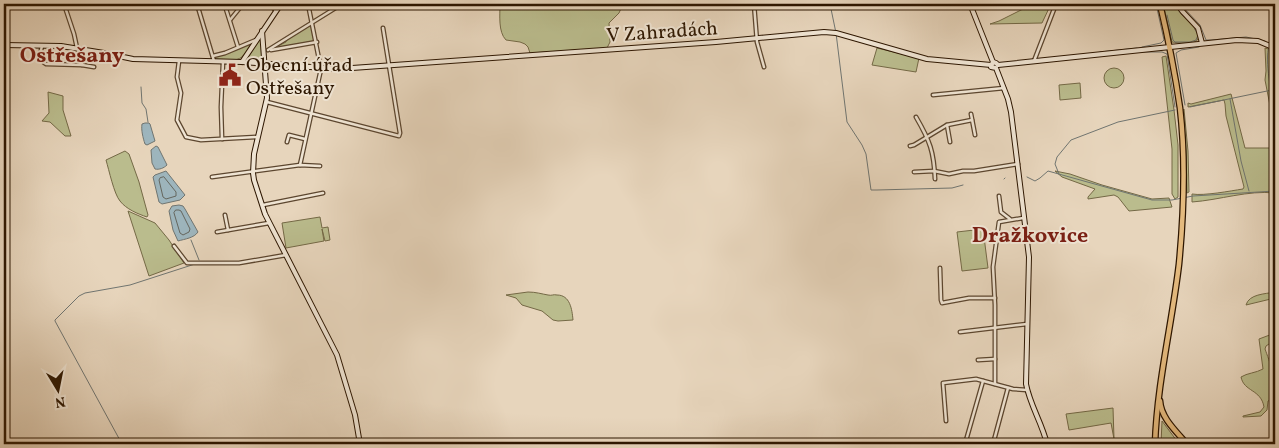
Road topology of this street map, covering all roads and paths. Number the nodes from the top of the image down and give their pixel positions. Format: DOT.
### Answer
graph roads {
  1 [pos="64,4"];
  2 [pos="197,4"];
  3 [pos="242,4"];
  4 [pos="270,4"];
  5 [pos="281,4"];
  6 [pos="308,4"];
  7 [pos="342,4"];
  8 [pos="754,4"];
  9 [pos="970,4"];
  10 [pos="1056,4"];
  11 [pos="1160,4"];
  12 [pos="1177,4"];
  13 [pos="226,9"];
  14 [pos="276,11"];
  15 [pos="230,20"];
  16 [pos="312,23"];
  17 [pos="383,28"];
  18 [pos="262,31"];
  19 [pos="757,38"];
  20 [pos="257,40"];
  21 [pos="317,42"];
  22 [pos="1202,44"];
  23 [pos="4,45"];
  24 [pos="42,45"];
  25 [pos="238,47"];
  26 [pos="1170,47"];
  27 [pos="1274,47"];
  28 [pos="78,48"];
  29 [pos="266,51"];
  30 [pos="213,56"];
  31 [pos="179,61"];
  32 [pos="214,61"];
  33 [pos="1034,61"];
  34 [pos="223,62"];
  35 [pos="242,62"];
  36 [pos="265,64"];
  37 [pos="82,65"];
  38 [pos="994,65"];
  39 [pos="389,66"];
  40 [pos="94,67"];
  41 [pos="764,67"];
  42 [pos="321,68"];
  43 [pos="1004,88"];
  44 [pos="934,95"];
  45 [pos="267,102"];
  46 [pos="312,113"];
  47 [pos="971,114"];
  48 [pos="916,117"];
  49 [pos="972,120"];
  50 [pos="947,125"];
  51 [pos="975,134"];
  52 [pos="258,137"];
  53 [pos="927,137"];
  54 [pos="222,139"];
  55 [pos="305,139"];
  56 [pos="287,142"];
  57 [pos="950,142"];
  58 [pos="910,146"];
  59 [pos="1018,164"];
  60 [pos="300,165"];
  61 [pos="320,166"];
  62 [pos="914,172"];
  63 [pos="934,172"];
  64 [pos="253,173"];
  65 [pos="212,177"];
  66 [pos="935,179"];
  67 [pos="323,193"];
  68 [pos="999,196"];
  69 [pos="262,206"];
  70 [pos="225,215"];
  71 [pos="1025,218"];
  72 [pos="1010,219"];
  73 [pos="270,223"];
  74 [pos="228,230"];
  75 [pos="217,232"];
  76 [pos="174,246"];
  77 [pos="286,255"];
  78 [pos="210,257"];
  79 [pos="209,262"];
  80 [pos="940,268"];
  81 [pos="995,298"];
  82 [pos="1028,324"];
  83 [pos="996,327"];
  84 [pos="960,332"];
  85 [pos="995,359"];
  86 [pos="978,360"];
  87 [pos="983,381"];
  88 [pos="995,384"];
  89 [pos="1008,388"];
  90 [pos="1159,389"];
  91 [pos="1027,390"];
  92 [pos="946,421"];
  93 [pos="360,444"];
  94 [pos="965,444"];
  95 [pos="993,444"];
  96 [pos="1047,444"];
  97 [pos="1155,444"];
  98 [pos="1186,444"];
  1 -- 28 [label="street"];
  2 -- 30 [label="street"];
  3 -- 15 [label="street"];
  4 -- 14 [label="street"];
  5 -- 14 [label="street"];
  6 -- 16 [label="street"];
  7 -- 16 [label="street"];
  8 -- 19 [label="street"];
  9 -- 38 [label="street"];
  10 -- 33 [label="street"];
  11 -- 26 [label="main road"];
  12 -- 22 [label="street"];
  13 -- 15 [label="street"];
  14 -- 18 [label="street"];
  15 -- 25 [label="street"];
  16 -- 21 [label="street"];
  16 -- 29 [label="street"];
  17 -- 39 [label="street"];
  18 -- 20 [label="street"];
  18 -- 29 [label="street"];
  19 -- 38 [label="street, V Zahradách"];
  19 -- 39 [label="street, V Zahradách"];
  19 -- 41 [label="street"];
  20 -- 25 [label="street"];
  20 -- 35 [label="street"];
  21 -- 29 [label="street"];
  21 -- 42 [label="street"];
  22 -- 26 [label="street, V Zahradách"];
  22 -- 27 [label="street, V Zahradách"];
  23 -- 24 [label="street, V Zahradách"];
  24 -- 28 [label="street, V Zahradách"];
  24 -- 37 [label="street"];
  25 -- 30 [label="street"];
  26 -- 33 [label="street, V Zahradách"];
  26 -- 90 [label="main road"];
  28 -- 31 [label="street, V Zahradách"];
  28 -- 37 [label="street"];
  29 -- 36 [label="street"];
  30 -- 32 [label="street"];
  31 -- 32 [label="street, V Zahradách"];
  31 -- 54 [label="street"];
  32 -- 34 [label="street, V Zahradách"];
  33 -- 38 [label="street, V Zahradách"];
  34 -- 35 [label="street, V Zahradách"];
  34 -- 54 [label="street"];
  35 -- 36 [label="street, V Zahradách"];
  36 -- 42 [label="street, V Zahradách"];
  36 -- 45 [label="street"];
  37 -- 40 [label="street"];
  38 -- 43 [label="street"];
  39 -- 42 [label="street, V Zahradách"];
  39 -- 46 [label="street"];
  42 -- 46 [label="street"];
  43 -- 44 [label="street"];
  43 -- 59 [label="street"];
  45 -- 46 [label="street"];
  45 -- 52 [label="street"];
  46 -- 55 [label="street"];
  47 -- 49 [label="street"];
  48 -- 53 [label="street"];
  49 -- 50 [label="street"];
  49 -- 51 [label="street"];
  50 -- 53 [label="street"];
  50 -- 57 [label="street"];
  52 -- 54 [label="street"];
  52 -- 64 [label="street"];
  53 -- 58 [label="street"];
  53 -- 63 [label="street"];
  55 -- 56 [label="street"];
  55 -- 60 [label="street"];
  59 -- 63 [label="street"];
  59 -- 71 [label="street"];
  60 -- 61 [label="street"];
  60 -- 64 [label="street"];
  62 -- 63 [label="street"];
  63 -- 66 [label="street"];
  64 -- 65 [label="street"];
  64 -- 69 [label="street"];
  67 -- 69 [label="street"];
  68 -- 72 [label="street"];
  69 -- 73 [label="street"];
  70 -- 74 [label="street"];
  71 -- 72 [label="street"];
  71 -- 82 [label="street"];
  72 -- 81 [label="street"];
  73 -- 74 [label="street"];
  73 -- 77 [label="street"];
  74 -- 75 [label="street"];
  76 -- 79 [label="street"];
  77 -- 79 [label="street"];
  77 -- 93 [label="street"];
  78 -- 79 [label="street"];
  80 -- 81 [label="street"];
  81 -- 83 [label="street"];
  82 -- 83 [label="street"];
  82 -- 91 [label="street"];
  83 -- 84 [label="street"];
  83 -- 85 [label="street"];
  85 -- 86 [label="street"];
  85 -- 88 [label="street"];
  87 -- 88 [label="street"];
  87 -- 92 [label="street"];
  87 -- 94 [label="street"];
  88 -- 89 [label="street"];
  89 -- 91 [label="street"];
  89 -- 95 [label="street"];
  90 -- 97 [label="main road"];
  90 -- 98 [label="main road"];
  91 -- 96 [label="street"];
}
